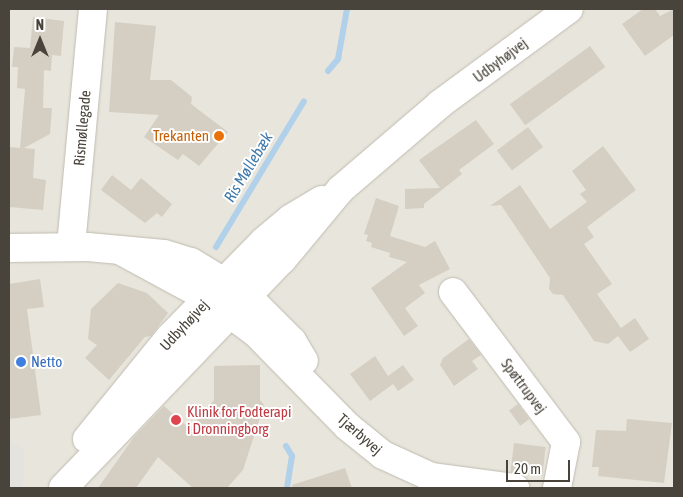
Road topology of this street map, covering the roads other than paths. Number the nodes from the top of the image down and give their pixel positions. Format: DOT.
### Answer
graph roads {
  1 [pos="93,9"];
  2 [pos="568,9"];
  3 [pos="71,246"];
  4 [pos="9,248"];
  5 [pos="453,292"];
  6 [pos="228,297"];
  7 [pos="431,482"];
  8 [pos="55,488"];
  9 [pos="63,488"];
  10 [pos="515,488"];
  11 [pos="557,488"];
  1 -- 3 [label="street, Rismøllegade"];
  2 -- 6 [label="street, Udbyhøjvej"];
  3 -- 4 [label="street"];
  3 -- 6 [label="street, Tjærbyvej"];
  5 -- 11 [label="street, Spøttrupvej"];
  6 -- 7 [label="street, Tjærbyvej"];
  6 -- 8 [label="street, Udbyhøjvej"];
  6 -- 9 [label="street, Udbyhøjvej"];
  7 -- 10 [label="street, Tjærbyvej"];
}
